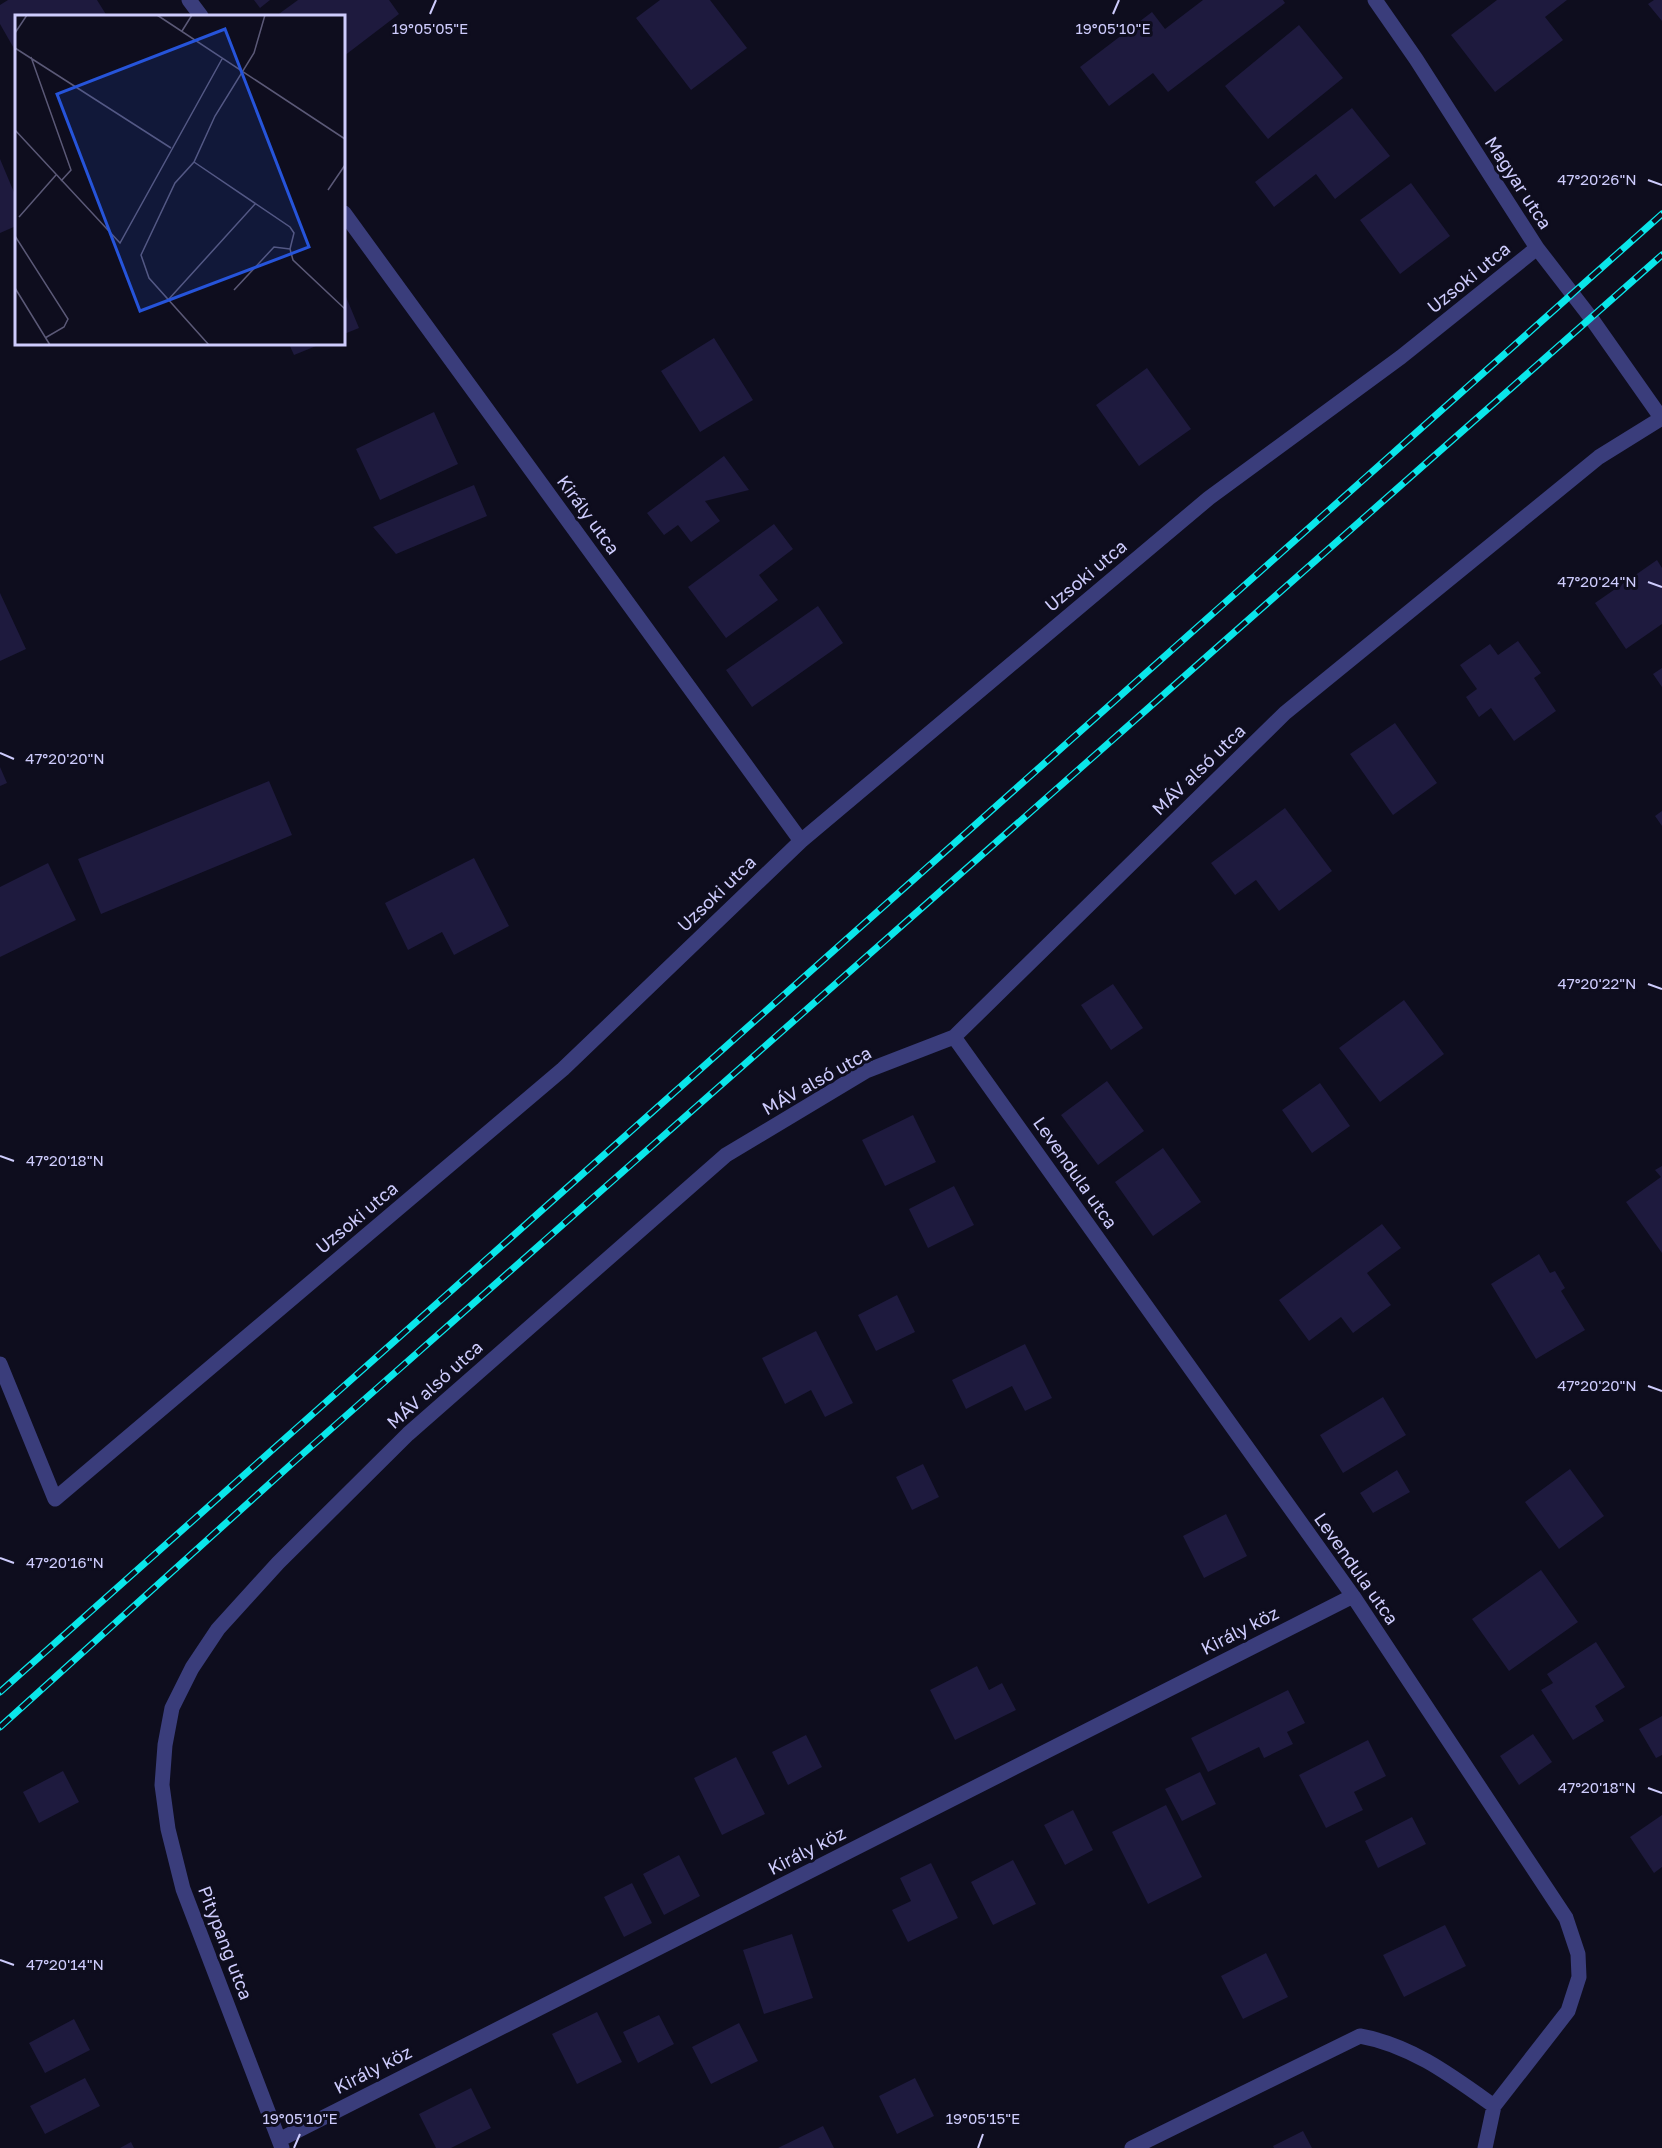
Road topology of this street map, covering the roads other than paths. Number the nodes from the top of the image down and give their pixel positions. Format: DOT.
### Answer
graph roads {
  1 [pos="189,0"];
  2 [pos="1375,0"];
  3 [pos="200,15"];
  4 [pos="345,214"];
  5 [pos="1537,248"];
  6 [pos="1662,418"];
  7 [pos="801,841"];
  8 [pos="954,1037"];
  9 [pos="0,1364"];
  10 [pos="1353,1596"];
  11 [pos="165,1745"];
  12 [pos="1494,2106"];
  13 [pos="280,2144"];
  14 [pos="1132,2148"];
  15 [pos="1485,2148"];
  1 -- 3 [label="street"];
  2 -- 5 [label="street, Magyar utca"];
  4 -- 7 [label="street, Király utca"];
  5 -- 6 [label="street, Magyar utca"];
  5 -- 7 [label="street, Uzsoki utca"];
  6 -- 8 [label="street, MÁV alsó utca"];
  7 -- 9 [label="street, Uzsoki utca"];
  8 -- 10 [label="street, Levendula utca"];
  8 -- 11 [label="street, MÁV alsó utca"];
  10 -- 12 [label="street, Levendula utca"];
  10 -- 13 [label="street, Király köz"];
  11 -- 13 [label="street, Pitypang utca"];
  12 -- 14 [label="street"];
  12 -- 15 [label="street, Levendula utca"];
}
